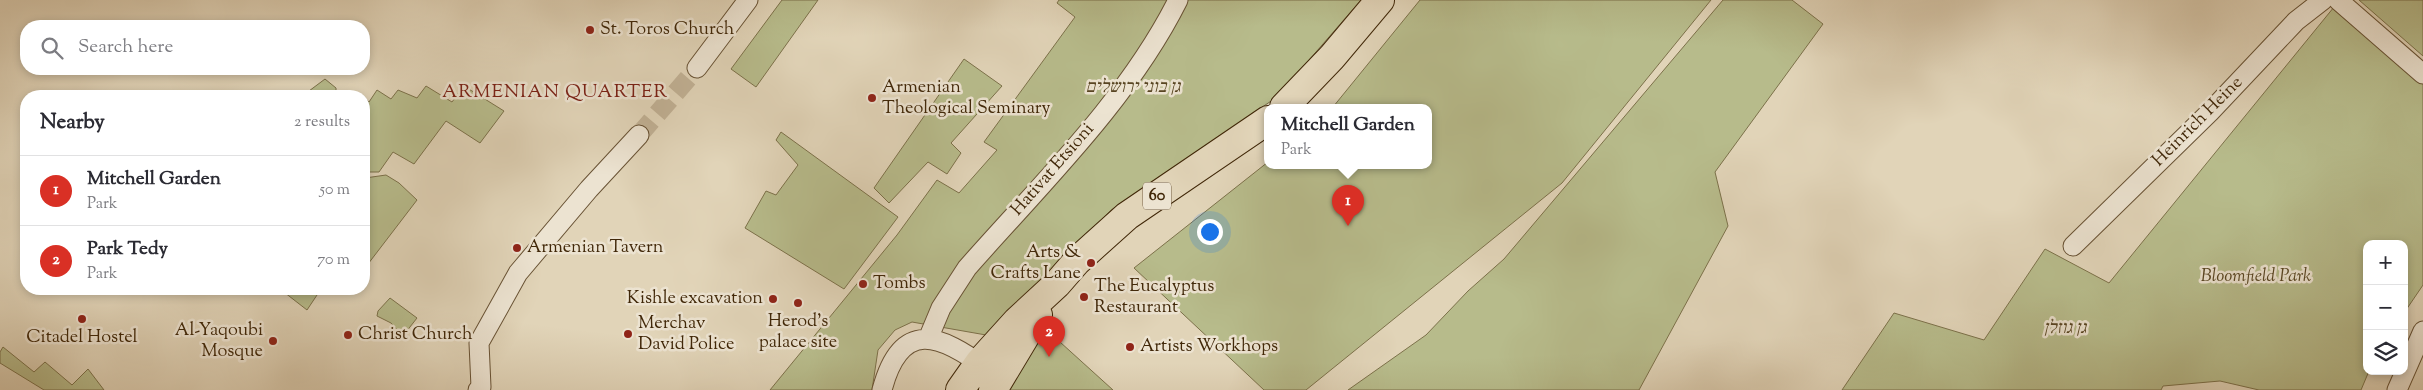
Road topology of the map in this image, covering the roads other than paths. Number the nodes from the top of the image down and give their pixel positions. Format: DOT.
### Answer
graph roads {
  1 [pos="748,0"];
  2 [pos="1178,0"];
  3 [pos="1380,0"];
  4 [pos="2323,0"];
  5 [pos="2338,0"];
  6 [pos="697,68"];
  7 [pos="2423,74"];
  8 [pos="1287,104"];
  9 [pos="1264,124"];
  10 [pos="639,135"];
  11 [pos="2073,246"];
  12 [pos="1057,284"];
  13 [pos="2423,331"];
  14 [pos="928,339"];
  15 [pos="2423,360"];
  16 [pos="979,363"];
  17 [pos="997,384"];
  18 [pos="478,390"];
  19 [pos="882,390"];
  20 [pos="960,390"];
  21 [pos="2397,390"];
  22 [pos="2408,390"];
  1 -- 6 [label="street"];
  2 -- 14 [label="street, Hativat Etsioni"];
  3 -- 8 [label="highway"];
  4 -- 11 [label="street, Heinrich Heine"];
  5 -- 7 [label="street"];
  9 -- 12 [label="highway, 60"];
  10 -- 18 [label="street"];
  12 -- 16 [label="highway, 60"];
  12 -- 17 [label="highway, 60"];
  13 -- 21 [label="street"];
  14 -- 16 [label="street"];
  14 -- 19 [label="street"];
  15 -- 22 [label="street"];
  16 -- 17 [label="street"];
  16 -- 20 [label="highway, 60"];
}
